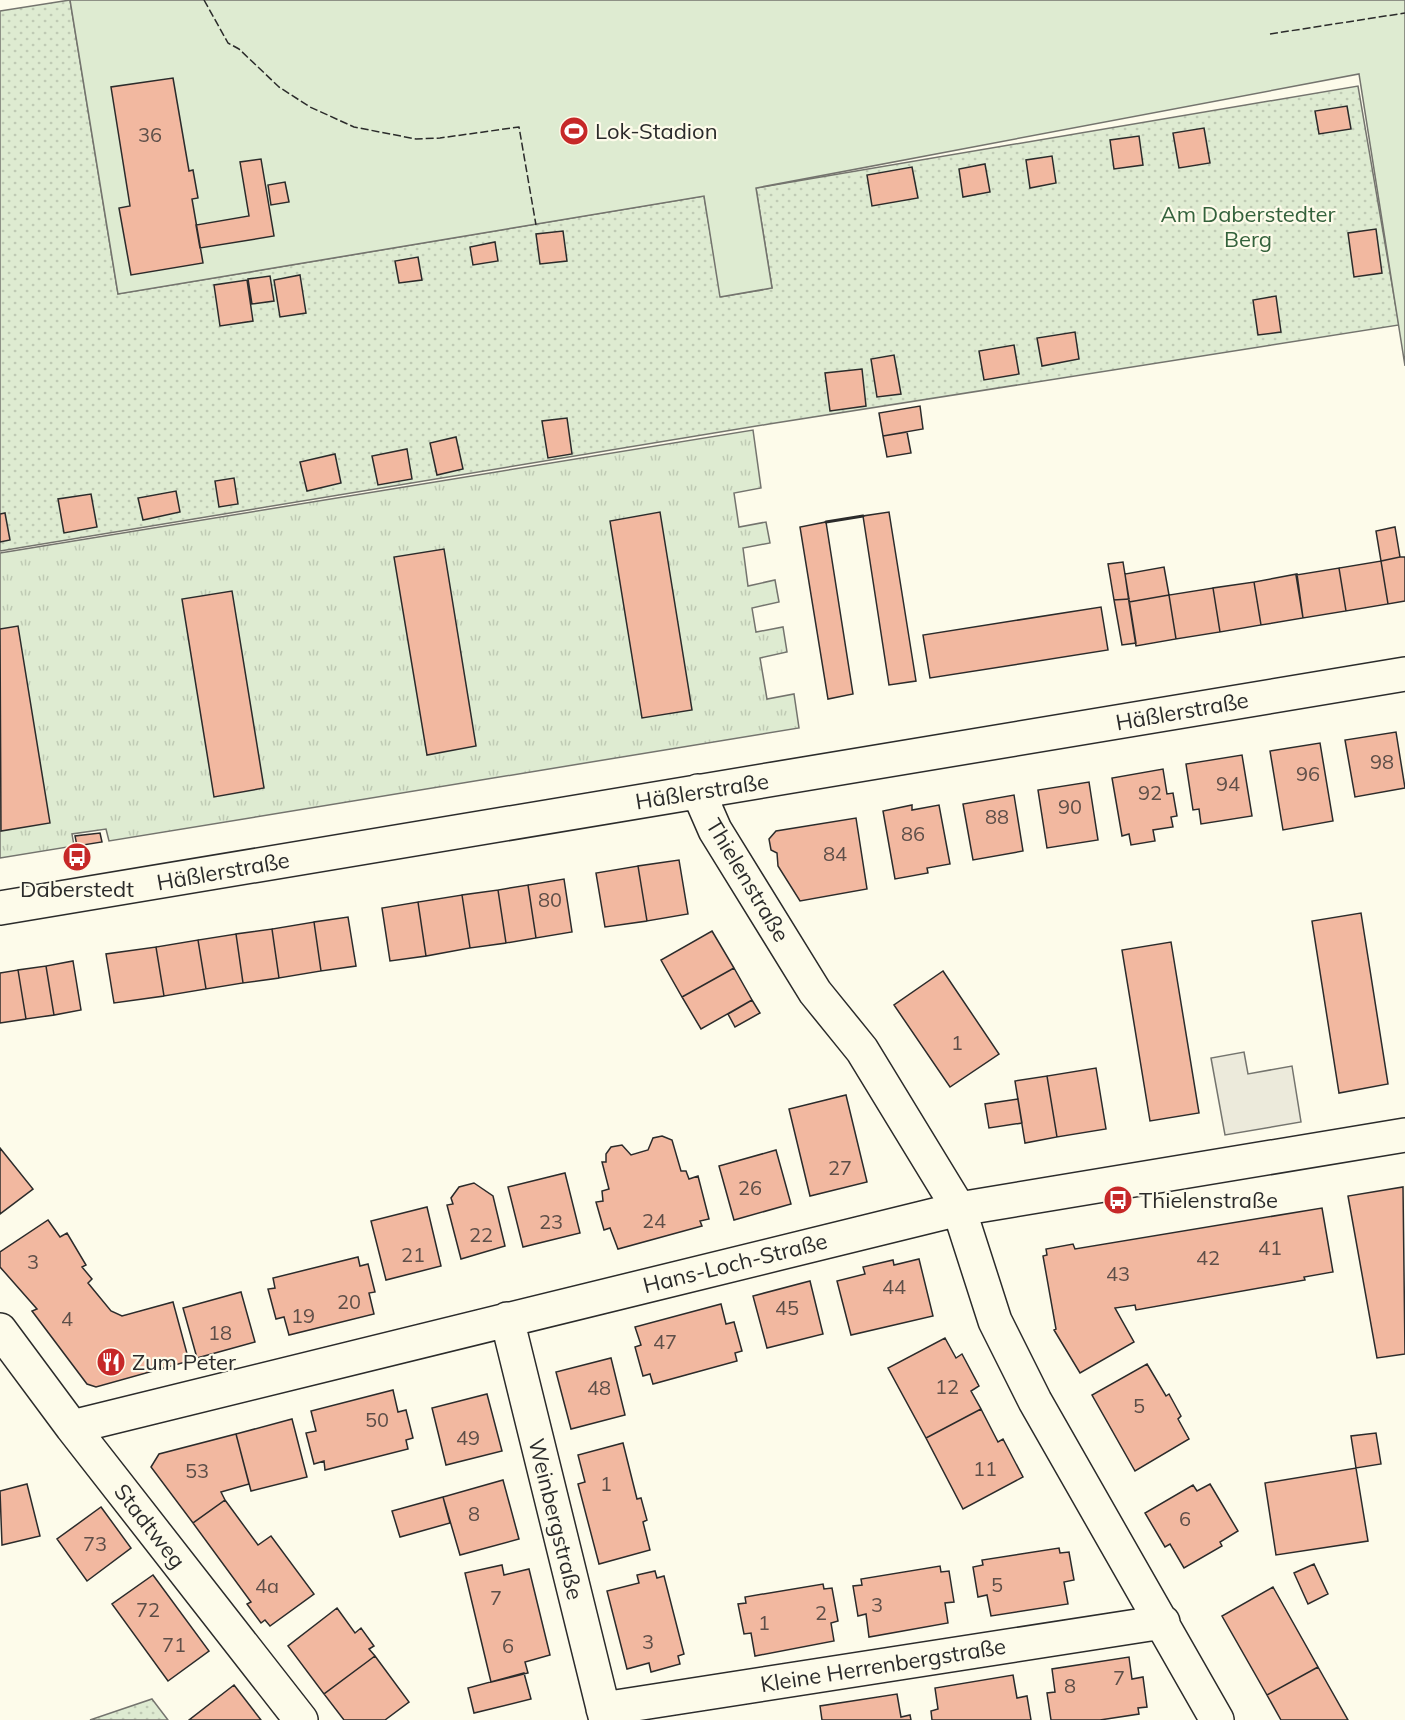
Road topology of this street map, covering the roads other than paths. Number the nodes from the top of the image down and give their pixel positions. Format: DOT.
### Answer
graph roads {
  1 [pos="1405,674"];
  2 [pos="698,791"];
  3 [pos="0,908"];
  4 [pos="1405,1135"];
  5 [pos="958,1209"];
  6 [pos="507,1319"];
  7 [pos="0,1330"];
  8 [pos="72,1427"];
  9 [pos="1163,1622"];
  10 [pos="604,1714"];
  11 [pos="301,1720"];
  12 [pos="1217,1720"];
  1 -- 2 [label="street, Häßlerstraße"];
  2 -- 3 [label="street, Häßlerstraße"];
  2 -- 5 [label="street, Thielenstraße"];
  4 -- 5 [label="street, Hans-Loch-Straße"];
  5 -- 6 [label="street, Hans-Loch-Straße"];
  5 -- 9 [label="street, Thielenstraße"];
  6 -- 8 [label="street, Hans-Loch-Straße"];
  6 -- 10 [label="street, Weinbergstraße"];
  7 -- 8 [label="street, Stadtweg"];
  8 -- 11 [label="street, Stadtweg"];
  9 -- 10 [label="street, Kleine Herrenbergstraße"];
  9 -- 12 [label="street, Thielenstraße"];
}
